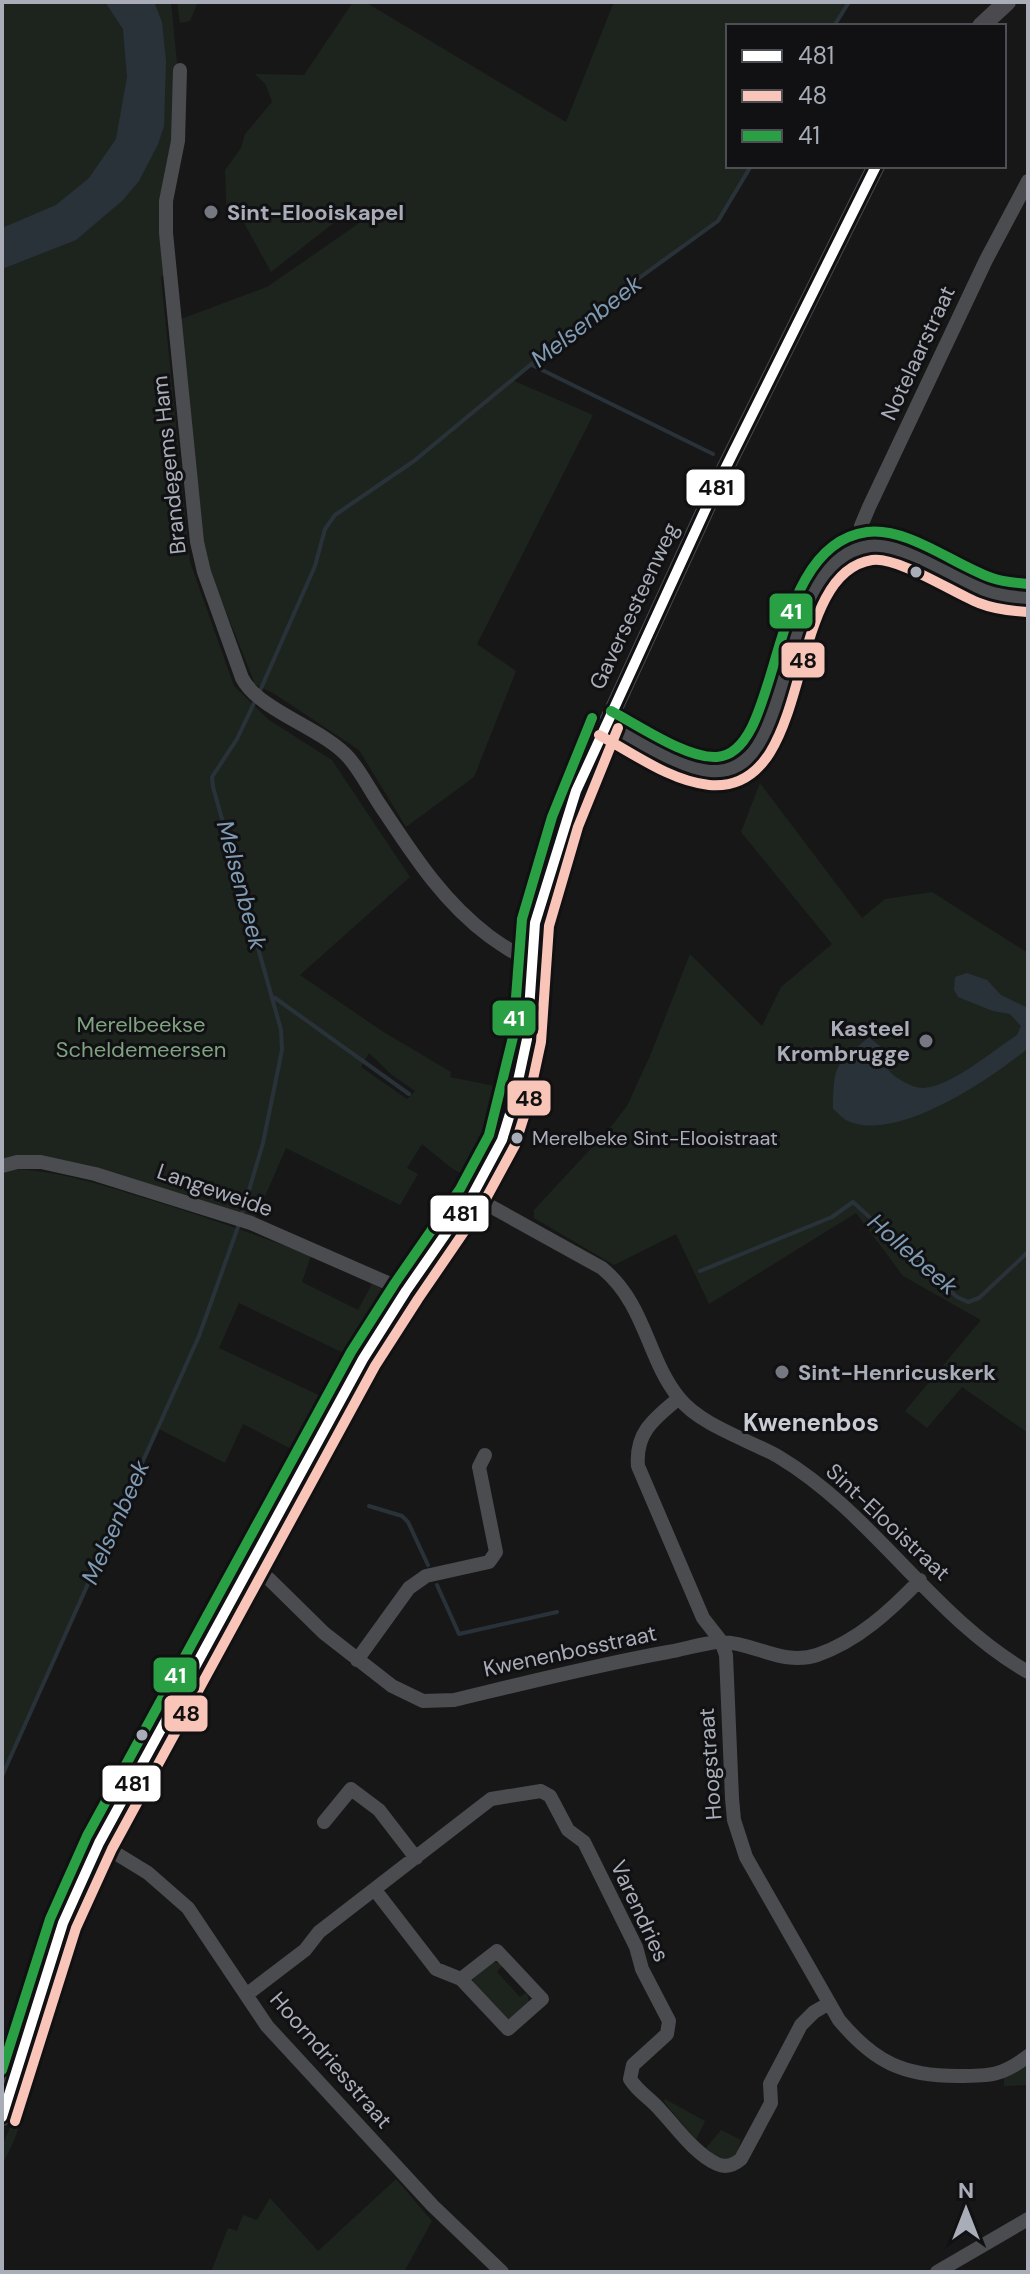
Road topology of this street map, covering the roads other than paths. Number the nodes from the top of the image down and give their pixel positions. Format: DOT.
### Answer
graph roads {
  1 [pos="1007,2"];
  2 [pos="983,24"];
  3 [pos="180,70"];
  4 [pos="875,168"];
  5 [pos="1028,181"];
  6 [pos="1022,210"];
  7 [pos="861,548"];
  8 [pos="1028,598"];
  9 [pos="605,723"];
  10 [pos="532,960"];
  11 [pos="2,1166"];
  12 [pos="472,1196"];
  13 [pos="406,1291"];
  14 [pos="679,1398"];
  15 [pos="485,1455"];
  16 [pos="248,1566"];
  17 [pos="920,1580"];
  18 [pos="721,1641"];
  19 [pos="357,1660"];
  20 [pos="1028,1672"];
  21 [pos="324,1822"];
  22 [pos="99,1843"];
  23 [pos="416,1858"];
  24 [pos="375,1890"];
  25 [pos="461,1979"];
  26 [pos="246,1995"];
  27 [pos="828,2004"];
  28 [pos="1028,2056"];
  29 [pos="2,2117"];
  30 [pos="1028,2219"];
  31 [pos="502,2272"];
  32 [pos="937,2272"];
  1 -- 2 [label="street"];
  3 -- 10 [label="street, Brandegems Ham"];
  4 -- 9 [label="street, Gaversesteenweg"];
  5 -- 6 [label="street, Notelaarstraat"];
  6 -- 7 [label="street, Notelaarstraat"];
  7 -- 8 [label="street"];
  7 -- 9 [label="street"];
  9 -- 10 [label="street, Gaversesteenweg"];
  10 -- 12 [label="street, Gaversesteenweg"];
  11 -- 13 [label="street, Langeweide"];
  12 -- 13 [label="street, Gaversesteenweg"];
  12 -- 14 [label="street, Sint-Elooistraat"];
  13 -- 16 [label="street, Gaversesteenweg"];
  14 -- 17 [label="street, Sint-Elooistraat"];
  14 -- 18 [label="street, Hoogstraat"];
  15 -- 19 [label="street"];
  16 -- 19 [label="street, Kwenenbosstraat"];
  16 -- 22 [label="street, Gaversesteenweg"];
  17 -- 18 [label="street, Kwenenbosstraat"];
  17 -- 20 [label="street, Sint-Elooistraat"];
  18 -- 19 [label="street, Kwenenbosstraat"];
  18 -- 27 [label="street, Hoogstraat"];
  21 -- 23 [label="street"];
  22 -- 26 [label="street, Hoorndriesstraat"];
  22 -- 29 [label="street, Gaversesteenweg"];
  23 -- 24 [label="street, Varendries"];
  23 -- 27 [label="street, Varendries"];
  24 -- 25 [label="street"];
  24 -- 26 [label="street, Varendries"];
  25 -- 25 [label="street"];
  26 -- 31 [label="street, Hoorndriesstraat"];
  27 -- 28 [label="street, Hoogstraat"];
  30 -- 32 [label="street"];
}
